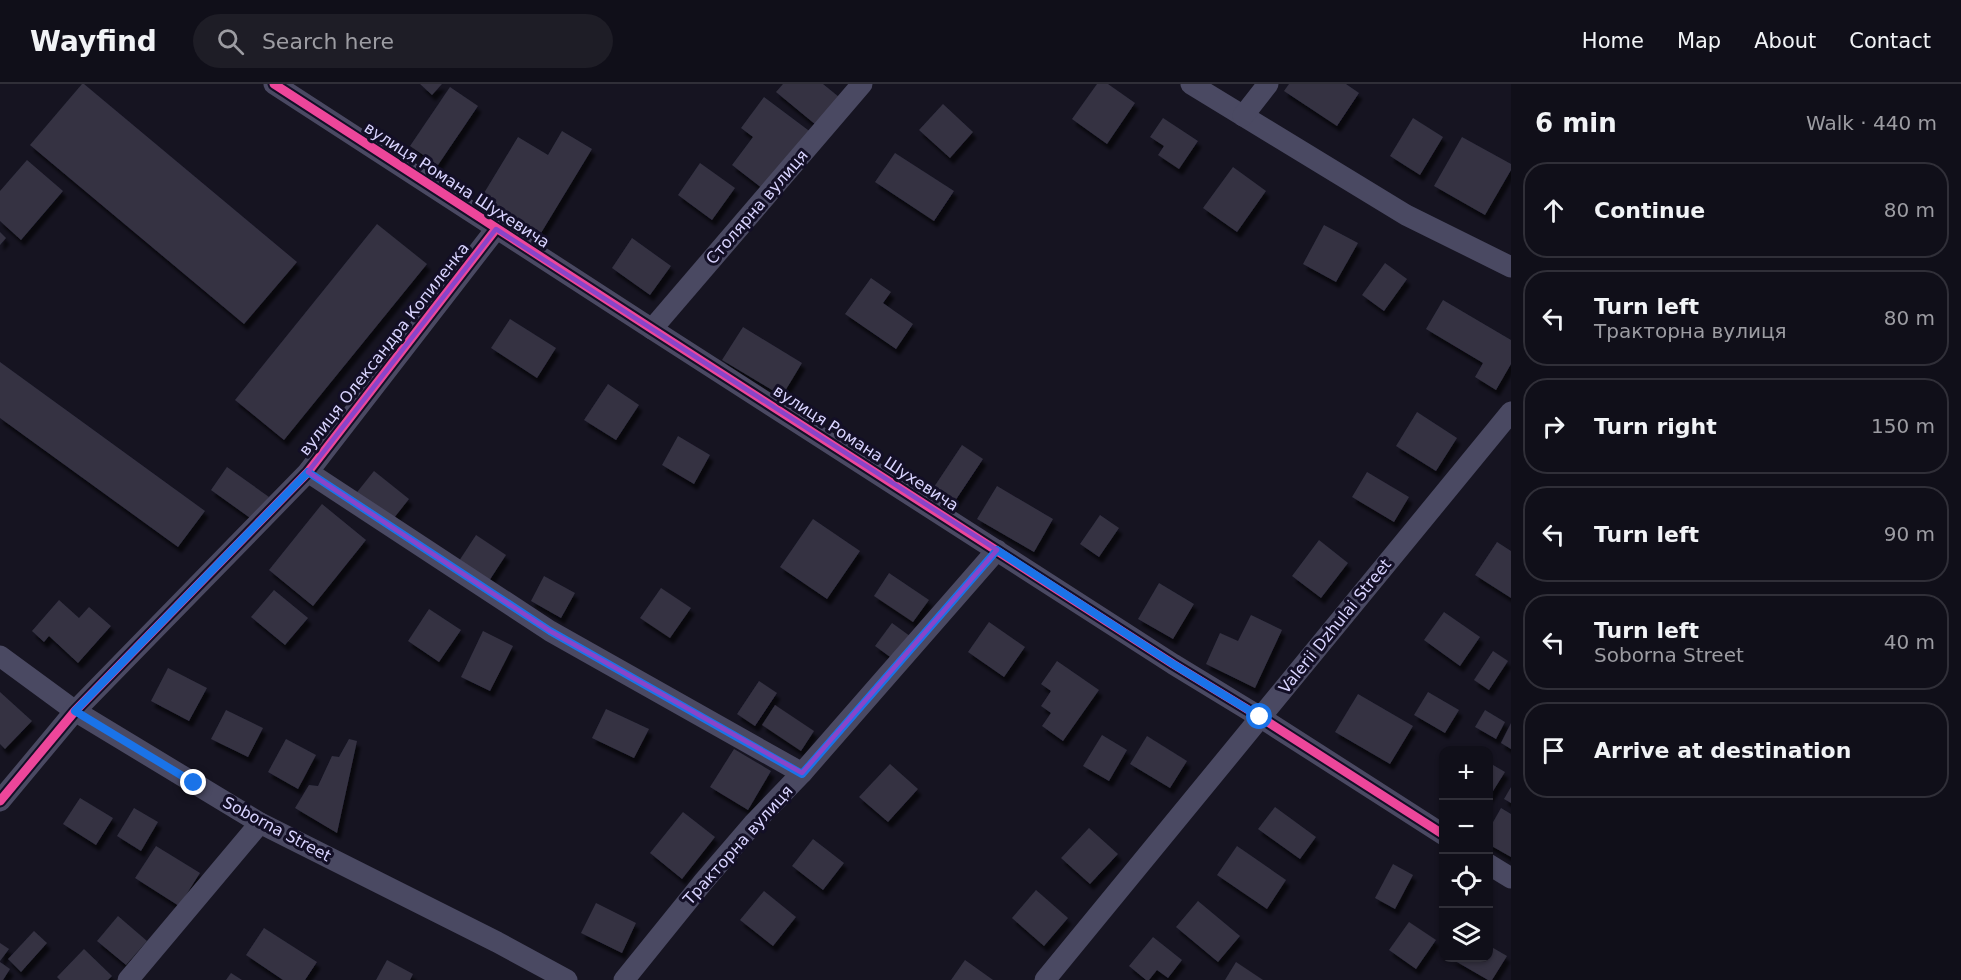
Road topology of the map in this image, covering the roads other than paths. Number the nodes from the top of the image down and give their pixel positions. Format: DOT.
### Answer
graph roads {
  1 [pos="274,84"];
  2 [pos="862,84"];
  3 [pos="1191,84"];
  4 [pos="1268,84"];
  5 [pos="1243,116"];
  6 [pos="496,228"];
  7 [pos="1511,267"];
  8 [pos="652,330"];
  9 [pos="1511,412"];
  10 [pos="308,472"];
  11 [pos="997,550"];
  12 [pos="0,656"];
  13 [pos="75,711"];
  14 [pos="1260,717"];
  15 [pos="802,774"];
  16 [pos="0,801"];
  17 [pos="260,823"];
  18 [pos="1439,832"];
  19 [pos="1493,867"];
  20 [pos="1511,878"];
  21 [pos="555,977"];
  22 [pos="128,980"];
  23 [pos="624,980"];
  24 [pos="1045,980"];
  1 -- 6 [label="street, вулиця Романа Шухевича"];
  2 -- 8 [label="street, Столярна вулиця"];
  3 -- 5 [label="street"];
  4 -- 5 [label="street"];
  5 -- 7 [label="street"];
  6 -- 8 [label="street, вулиця Романа Шухевича"];
  6 -- 10 [label="street, вулиця Олександра Копиленка"];
  8 -- 11 [label="street, вулиця Романа Шухевича"];
  9 -- 14 [label="street, Valerii Dzhulai Street"];
  10 -- 13 [label="street, вулиця Олександра Копиленка"];
  10 -- 15 [label="street"];
  11 -- 14 [label="street, вулиця Романа Шухевича"];
  11 -- 15 [label="street, Тракторна вулиця"];
  12 -- 13 [label="street, Soborna Street"];
  13 -- 16 [label="street, вулиця Олександра Копиленка"];
  13 -- 17 [label="street, Soborna Street"];
  14 -- 18 [label="street, вулиця Романа Шухевича"];
  14 -- 24 [label="street, Valerii Dzhulai Street"];
  15 -- 23 [label="street, Тракторна вулиця"];
  17 -- 21 [label="street, Soborna Street"];
  17 -- 22 [label="street"];
  19 -- 20 [label="street"];
}
